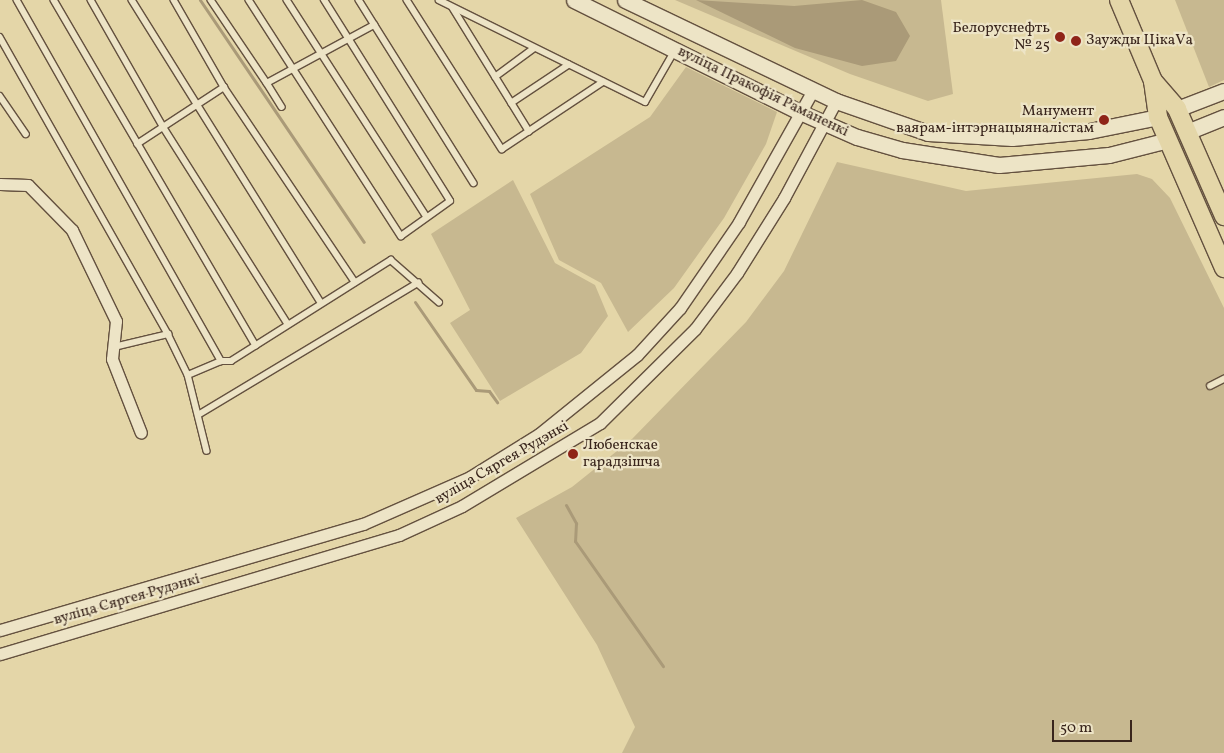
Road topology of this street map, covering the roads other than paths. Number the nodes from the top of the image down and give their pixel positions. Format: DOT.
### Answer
graph roads {
  1 [pos="17,0"];
  2 [pos="54,0"];
  3 [pos="91,0"];
  4 [pos="132,0"];
  5 [pos="174,0"];
  6 [pos="211,0"];
  7 [pos="250,0"];
  8 [pos="287,0"];
  9 [pos="324,0"];
  10 [pos="359,0"];
  11 [pos="407,0"];
  12 [pos="439,0"];
  13 [pos="574,0"];
  14 [pos="625,0"];
  15 [pos="1119,0"];
  16 [pos="452,7"];
  17 [pos="374,25"];
  18 [pos="0,36"];
  19 [pos="348,40"];
  20 [pos="533,49"];
  21 [pos="676,49"];
  22 [pos="320,55"];
  23 [pos="568,65"];
  24 [pos="291,70"];
  25 [pos="495,77"];
  26 [pos="603,82"];
  27 [pos="1153,82"];
  28 [pos="267,83"];
  29 [pos="224,87"];
  30 [pos="813,90"];
  31 [pos="1224,91"];
  32 [pos="0,96"];
  33 [pos="836,101"];
  34 [pos="511,103"];
  35 [pos="195,107"];
  36 [pos="282,107"];
  37 [pos="1177,109"];
  38 [pos="802,113"];
  39 [pos="1158,117"];
  40 [pos="1224,117"];
  41 [pos="823,122"];
  42 [pos="164,128"];
  43 [pos="529,132"];
  44 [pos="1187,132"];
  45 [pos="26,134"];
  46 [pos="1168,140"];
  47 [pos="137,144"];
  48 [pos="474,183"];
  49 [pos="0,184"];
  50 [pos="1224,216"];
  51 [pos="427,217"];
  52 [pos="1224,268"];
  53 [pos="355,282"];
  54 [pos="418,283"];
  55 [pos="439,302"];
  56 [pos="321,303"];
  57 [pos="288,324"];
  58 [pos="168,334"];
  59 [pos="256,344"];
  60 [pos="114,347"];
  61 [pos="221,361"];
  62 [pos="188,375"];
  63 [pos="1224,379"];
  64 [pos="1210,386"];
  65 [pos="198,415"];
  66 [pos="140,433"];
  67 [pos="207,451"];
  68 [pos="0,630"];
  69 [pos="0,654"];
  1 -- 61 [label="lane"];
  2 -- 47 [label="lane"];
  3 -- 42 [label="lane"];
  4 -- 35 [label="lane"];
  5 -- 29 [label="lane"];
  6 -- 28 [label="lane"];
  7 -- 24 [label="lane"];
  8 -- 22 [label="lane"];
  9 -- 19 [label="lane"];
  10 -- 17 [label="lane"];
  11 -- 43 [label="lane"];
  12 -- 16 [label="lane"];
  13 -- 21 [label="street, вуліца Пракофія Раманенкі"];
  14 -- 30 [label="street, вуліца Пракофія Раманенкі"];
  15 -- 27 [label="main road"];
  16 -- 20 [label="lane"];
  16 -- 25 [label="lane"];
  17 -- 19 [label="lane"];
  17 -- 48 [label="lane"];
  18 -- 58 [label="lane"];
  19 -- 22 [label="lane"];
  19 -- 51 [label="lane"];
  20 -- 23 [label="lane"];
  20 -- 25 [label="lane"];
  21 -- 26 [label="lane"];
  21 -- 38 [label="street, вуліца Пракофія Раманенкі"];
  22 -- 24 [label="lane"];
  22 -- 51 [label="lane"];
  23 -- 26 [label="lane"];
  23 -- 34 [label="lane"];
  24 -- 28 [label="lane"];
  24 -- 51 [label="lane"];
  25 -- 34 [label="lane"];
  26 -- 43 [label="lane"];
  27 -- 37 [label="main road"];
  27 -- 39 [label="main road"];
  28 -- 36 [label="lane"];
  29 -- 35 [label="lane"];
  29 -- 53 [label="lane"];
  30 -- 33 [label="street, вуліца Пракофія Раманенкі"];
  30 -- 38 [label="street, вуліца Сяргея Рудэнкі"];
  31 -- 37 [label="street"];
  32 -- 45 [label="lane"];
  33 -- 39 [label="street, вуліца Пракофія Раманенкі"];
  33 -- 41 [label="street, вуліца Сяргея Рудэнкі"];
  34 -- 43 [label="lane"];
  35 -- 42 [label="lane"];
  35 -- 56 [label="lane"];
  37 -- 39 [label="main road"];
  37 -- 44 [label="main road"];
  38 -- 41 [label="street, вуліца Пракофія Раманенкі"];
  38 -- 68 [label="street, вуліца Сяргея Рудэнкі"];
  39 -- 46 [label="main road"];
  40 -- 44 [label="street"];
  41 -- 46 [label="street, вуліца Пракофія Раманенкі"];
  41 -- 69 [label="street, вуліца Сяргея Рудэнкі"];
  42 -- 47 [label="lane"];
  42 -- 57 [label="lane"];
  44 -- 46 [label="main road"];
  44 -- 50 [label="main road"];
  46 -- 52 [label="main road"];
  47 -- 59 [label="lane"];
  49 -- 60 [label="street"];
  53 -- 54 [label="lane"];
  53 -- 56 [label="lane"];
  54 -- 55 [label="lane"];
  54 -- 65 [label="lane"];
  56 -- 57 [label="lane"];
  57 -- 59 [label="lane"];
  58 -- 60 [label="lane"];
  58 -- 62 [label="lane"];
  59 -- 61 [label="lane"];
  60 -- 66 [label="street"];
  61 -- 62 [label="lane"];
  62 -- 65 [label="lane"];
  63 -- 64 [label="lane"];
  65 -- 67 [label="lane"];
}
